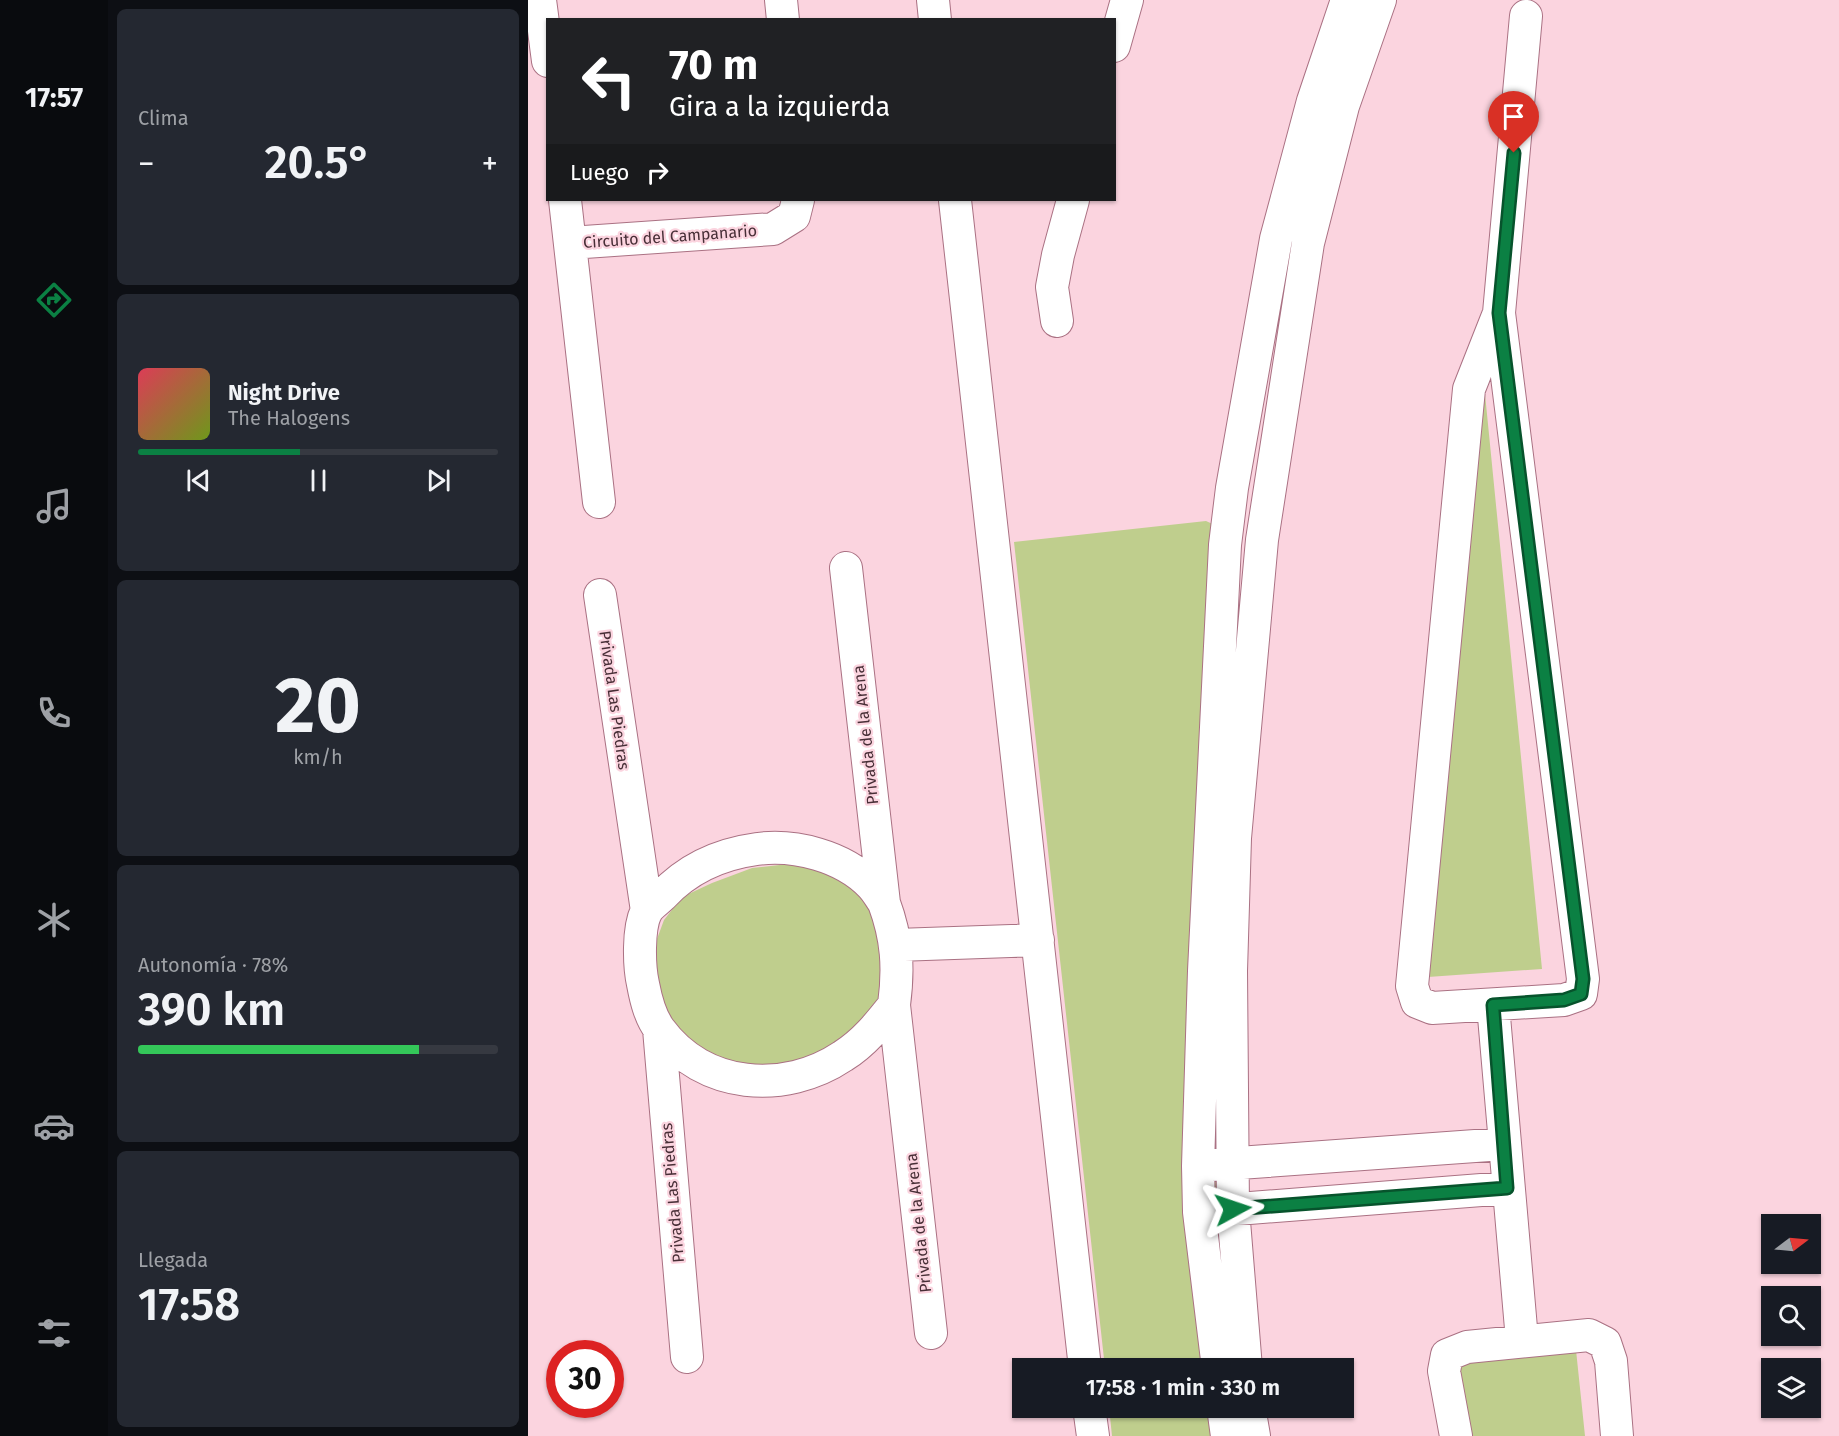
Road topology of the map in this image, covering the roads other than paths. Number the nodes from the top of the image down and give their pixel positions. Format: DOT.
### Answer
graph roads {
  1 [pos="540,0"];
  2 [pos="781,0"];
  3 [pos="933,0"];
  4 [pos="1127,0"];
  5 [pos="1347,0"];
  6 [pos="1380,0"];
  7 [pos="1526,16"];
  8 [pos="783,18"];
  9 [pos="935,18"];
  10 [pos="1116,39"];
  11 [pos="546,46"];
  12 [pos="565,201"];
  13 [pos="798,201"];
  14 [pos="955,201"];
  15 [pos="1073,201"];
  16 [pos="570,243"];
  17 [pos="1499,313"];
  18 [pos="1057,321"];
  19 [pos="599,502"];
  20 [pos="846,568"];
  21 [pos="600,595"];
  22 [pos="884,903"];
  23 [pos="647,911"];
  24 [pos="1038,940"];
  25 [pos="897,945"];
  26 [pos="894,1005"];
  27 [pos="1493,1005"];
  28 [pos="659,1029"];
  29 [pos="1503,1144"];
  30 [pos="1231,1164"];
  31 [pos="1198,1166"];
  32 [pos="1507,1188"];
  33 [pos="1233,1209"];
  34 [pos="1199,1212"];
  35 [pos="931,1333"];
  36 [pos="1522,1340"];
  37 [pos="687,1357"];
  38 [pos="1084,1358"];
  39 [pos="1217,1358"];
  40 [pos="1245,1358"];
  41 [pos="1091,1418"];
  42 [pos="1225,1418"];
  43 [pos="1252,1418"];
  44 [pos="1093,1436"];
  45 [pos="1227,1436"];
  46 [pos="1254,1436"];
  47 [pos="1456,1436"];
  48 [pos="1617,1436"];
  1 -- 11 [label="street"];
  2 -- 8 [label="street"];
  3 -- 9 [label="street"];
  4 -- 10 [label="street"];
  5 -- 31 [label="street"];
  6 -- 30 [label="street"];
  7 -- 17 [label="street"];
  12 -- 16 [label="street, Circuito del Campanario"];
  13 -- 16 [label="street, Circuito del Campanario"];
  14 -- 24 [label="street"];
  15 -- 18 [label="street"];
  16 -- 19 [label="street"];
  17 -- 27 [label="street"];
  17 -- 27 [label="street"];
  20 -- 22 [label="street, Privada de la Arena"];
  21 -- 23 [label="street, Privada Las Piedras"];
  22 -- 23 [label="street"];
  22 -- 25 [label="street, Privada de la Arena"];
  23 -- 28 [label="street"];
  24 -- 25 [label="street"];
  24 -- 38 [label="street"];
  25 -- 26 [label="street, Privada de la Arena"];
  26 -- 28 [label="street"];
  26 -- 35 [label="street, Privada de la Arena"];
  27 -- 29 [label="street"];
  28 -- 37 [label="street, Privada Las Piedras"];
  29 -- 30 [label="street"];
  29 -- 32 [label="street"];
  30 -- 31 [label="street"];
  30 -- 33 [label="street"];
  31 -- 34 [label="street"];
  32 -- 33 [label="street"];
  32 -- 36 [label="street"];
  33 -- 34 [label="street"];
  33 -- 40 [label="street"];
  34 -- 39 [label="street"];
  36 -- 47 [label="street"];
  36 -- 48 [label="street"];
  41 -- 44 [label="street"];
  42 -- 45 [label="street"];
  43 -- 46 [label="street"];
}
